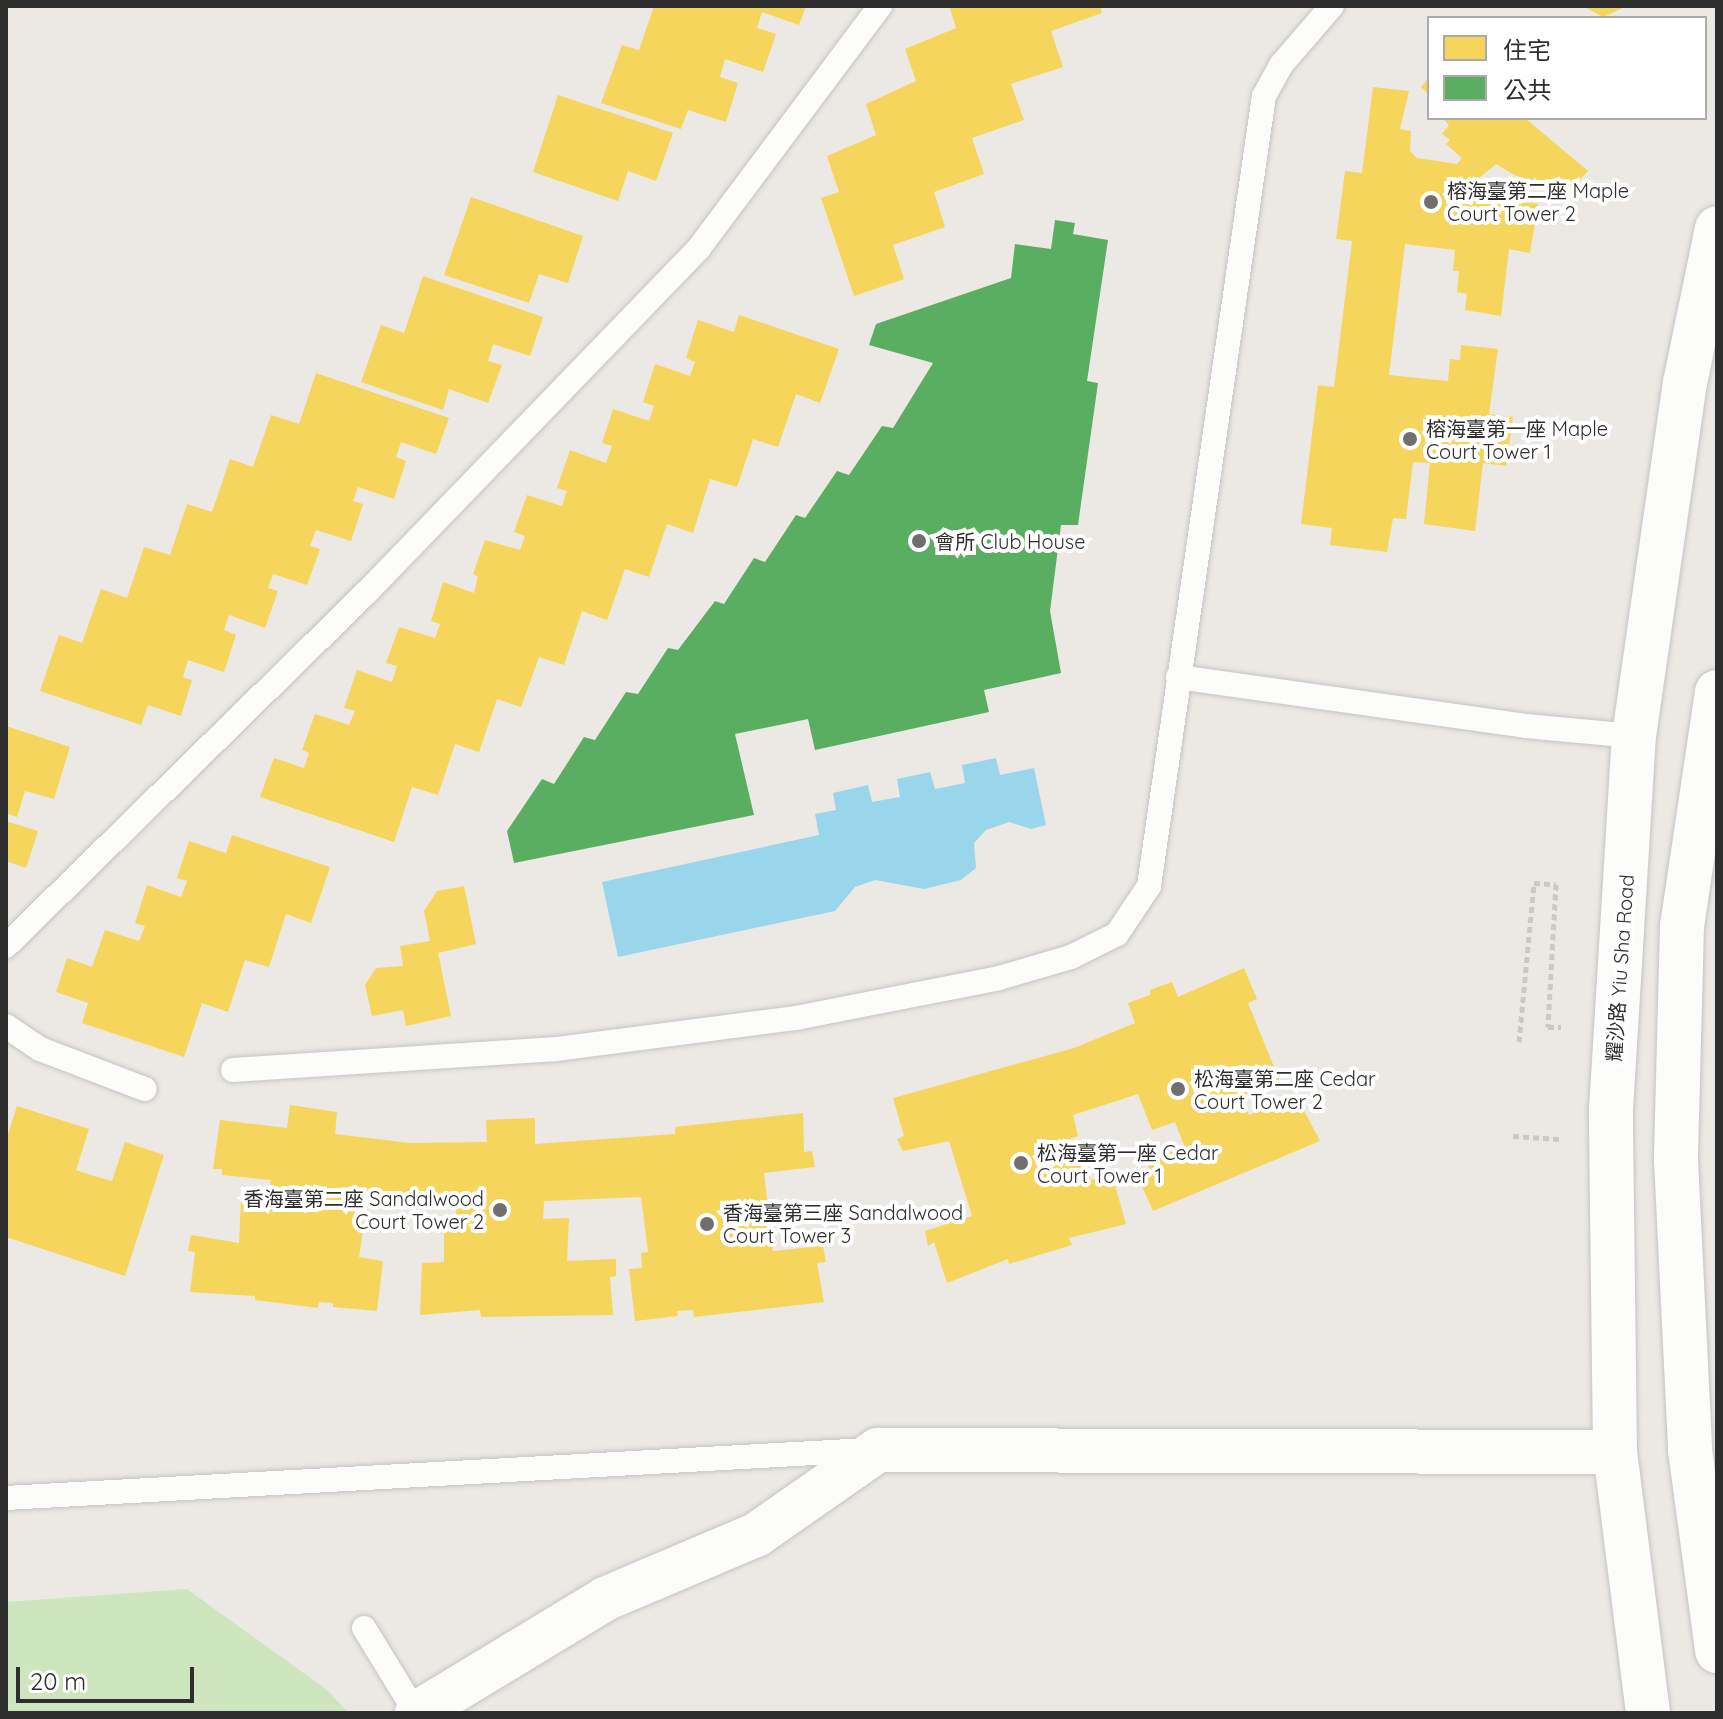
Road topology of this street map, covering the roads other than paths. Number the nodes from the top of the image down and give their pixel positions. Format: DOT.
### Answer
graph roads {
  1 [pos="880,6"];
  2 [pos="1332,6"];
  3 [pos="1717,228"];
  4 [pos="1178,677"];
  5 [pos="1717,692"];
  6 [pos="1634,736"];
  7 [pos="6,946"];
  8 [pos="6,1026"];
  9 [pos="233,1070"];
  10 [pos="145,1089"];
  11 [pos="878,1450"];
  12 [pos="1615,1452"];
  13 [pos="6,1498"];
  14 [pos="364,1628"];
  15 [pos="1717,1651"];
  16 [pos="417,1713"];
  17 [pos="1648,1713"];
  1 -- 7 [label="lane"];
  2 -- 4 [label="lane"];
  3 -- 6 [label="street, 耀沙路 Yiu Sha Road"];
  4 -- 6 [label="lane"];
  4 -- 9 [label="lane"];
  5 -- 15 [label="street"];
  6 -- 12 [label="street, 耀沙路 Yiu Sha Road"];
  8 -- 10 [label="lane"];
  11 -- 12 [label="street"];
  11 -- 13 [label="lane"];
  11 -- 16 [label="street"];
  12 -- 17 [label="street, 耀沙路 Yiu Sha Road"];
  14 -- 16 [label="lane"];
}
